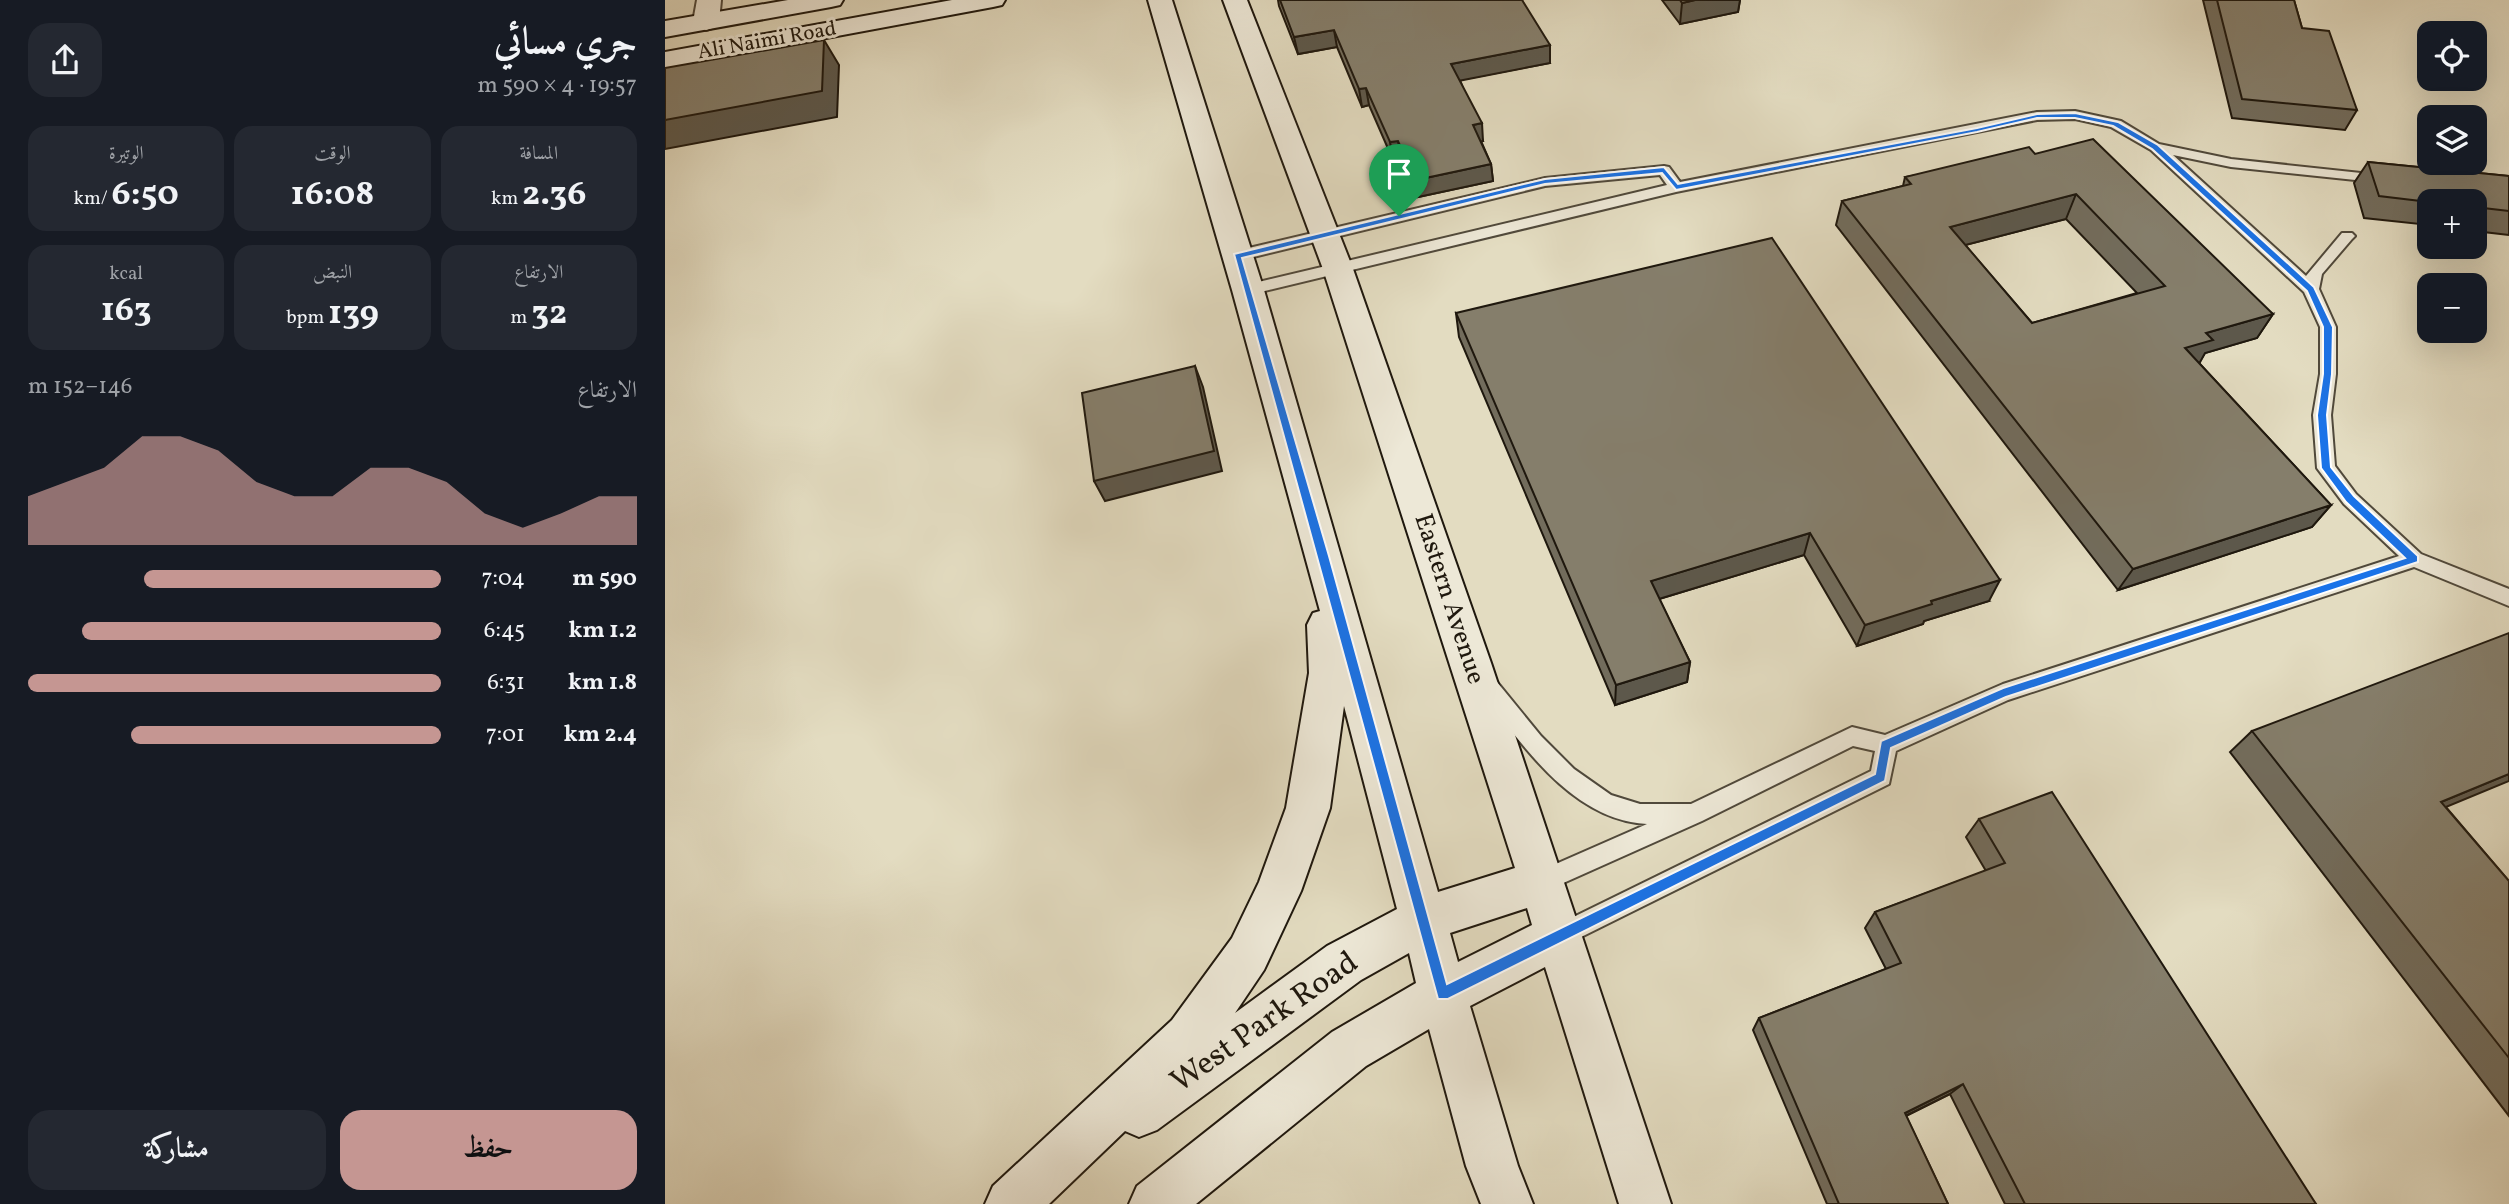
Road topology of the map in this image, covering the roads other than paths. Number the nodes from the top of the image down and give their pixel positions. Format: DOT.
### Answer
graph roads {
  1 [pos="831,0"];
  2 [pos="993,0"];
  3 [pos="1160,0"];
  4 [pos="1235,0"];
  5 [pos="708,11"];
  6 [pos="665,29"];
  7 [pos="665,60"];
  8 [pos="2155,147"];
  9 [pos="2399,181"];
  10 [pos="1676,187"];
  11 [pos="1325,233"];
  12 [pos="2347,236"];
  13 [pos="1338,269"];
  14 [pos="1242,273"];
  15 [pos="2311,289"];
  16 [pos="1324,556"];
  17 [pos="2414,559"];
  18 [pos="2509,598"];
  19 [pos="1471,663"];
  20 [pos="1886,745"];
  21 [pos="1694,814"];
  22 [pos="1541,882"];
  23 [pos="1424,919"];
  24 [pos="1557,937"];
  25 [pos="1443,994"];
  26 [pos="1011,1204"];
  27 [pos="1155,1204"];
  28 [pos="1507,1204"];
  29 [pos="1645,1204"];
  1 -- 5 [label="main road, Ali Naimi Road"];
  2 -- 7 [label="main road, Ali Naimi Road"];
  3 -- 14 [label="main road"];
  4 -- 11 [label="main road, Eastern Avenue"];
  5 -- 6 [label="main road, Ali Naimi Road"];
  8 -- 9 [label="lane"];
  8 -- 10 [label="lane"];
  8 -- 15 [label="lane"];
  10 -- 11 [label="lane"];
  10 -- 13 [label="lane"];
  11 -- 13 [label="main road, Eastern Avenue"];
  11 -- 14 [label="lane"];
  12 -- 15 [label="lane"];
  13 -- 14 [label="lane"];
  13 -- 19 [label="main road, Eastern Avenue"];
  14 -- 16 [label="main road"];
  15 -- 17 [label="lane"];
  16 -- 23 [label="main road"];
  16 -- 26 [label="main road"];
  17 -- 18 [label="lane"];
  17 -- 20 [label="lane"];
  19 -- 21 [label="lane"];
  19 -- 22 [label="main road, Eastern Avenue"];
  20 -- 21 [label="lane"];
  20 -- 24 [label="lane"];
  21 -- 22 [label="lane"];
  22 -- 23 [label="main road, West Park Road"];
  22 -- 24 [label="main road, Eastern Avenue"];
  23 -- 25 [label="main road"];
  23 -- 26 [label="main road, West Park Road"];
  24 -- 25 [label="main road"];
  24 -- 29 [label="main road, Eastern Avenue"];
  25 -- 27 [label="main road"];
  25 -- 28 [label="main road"];
}
